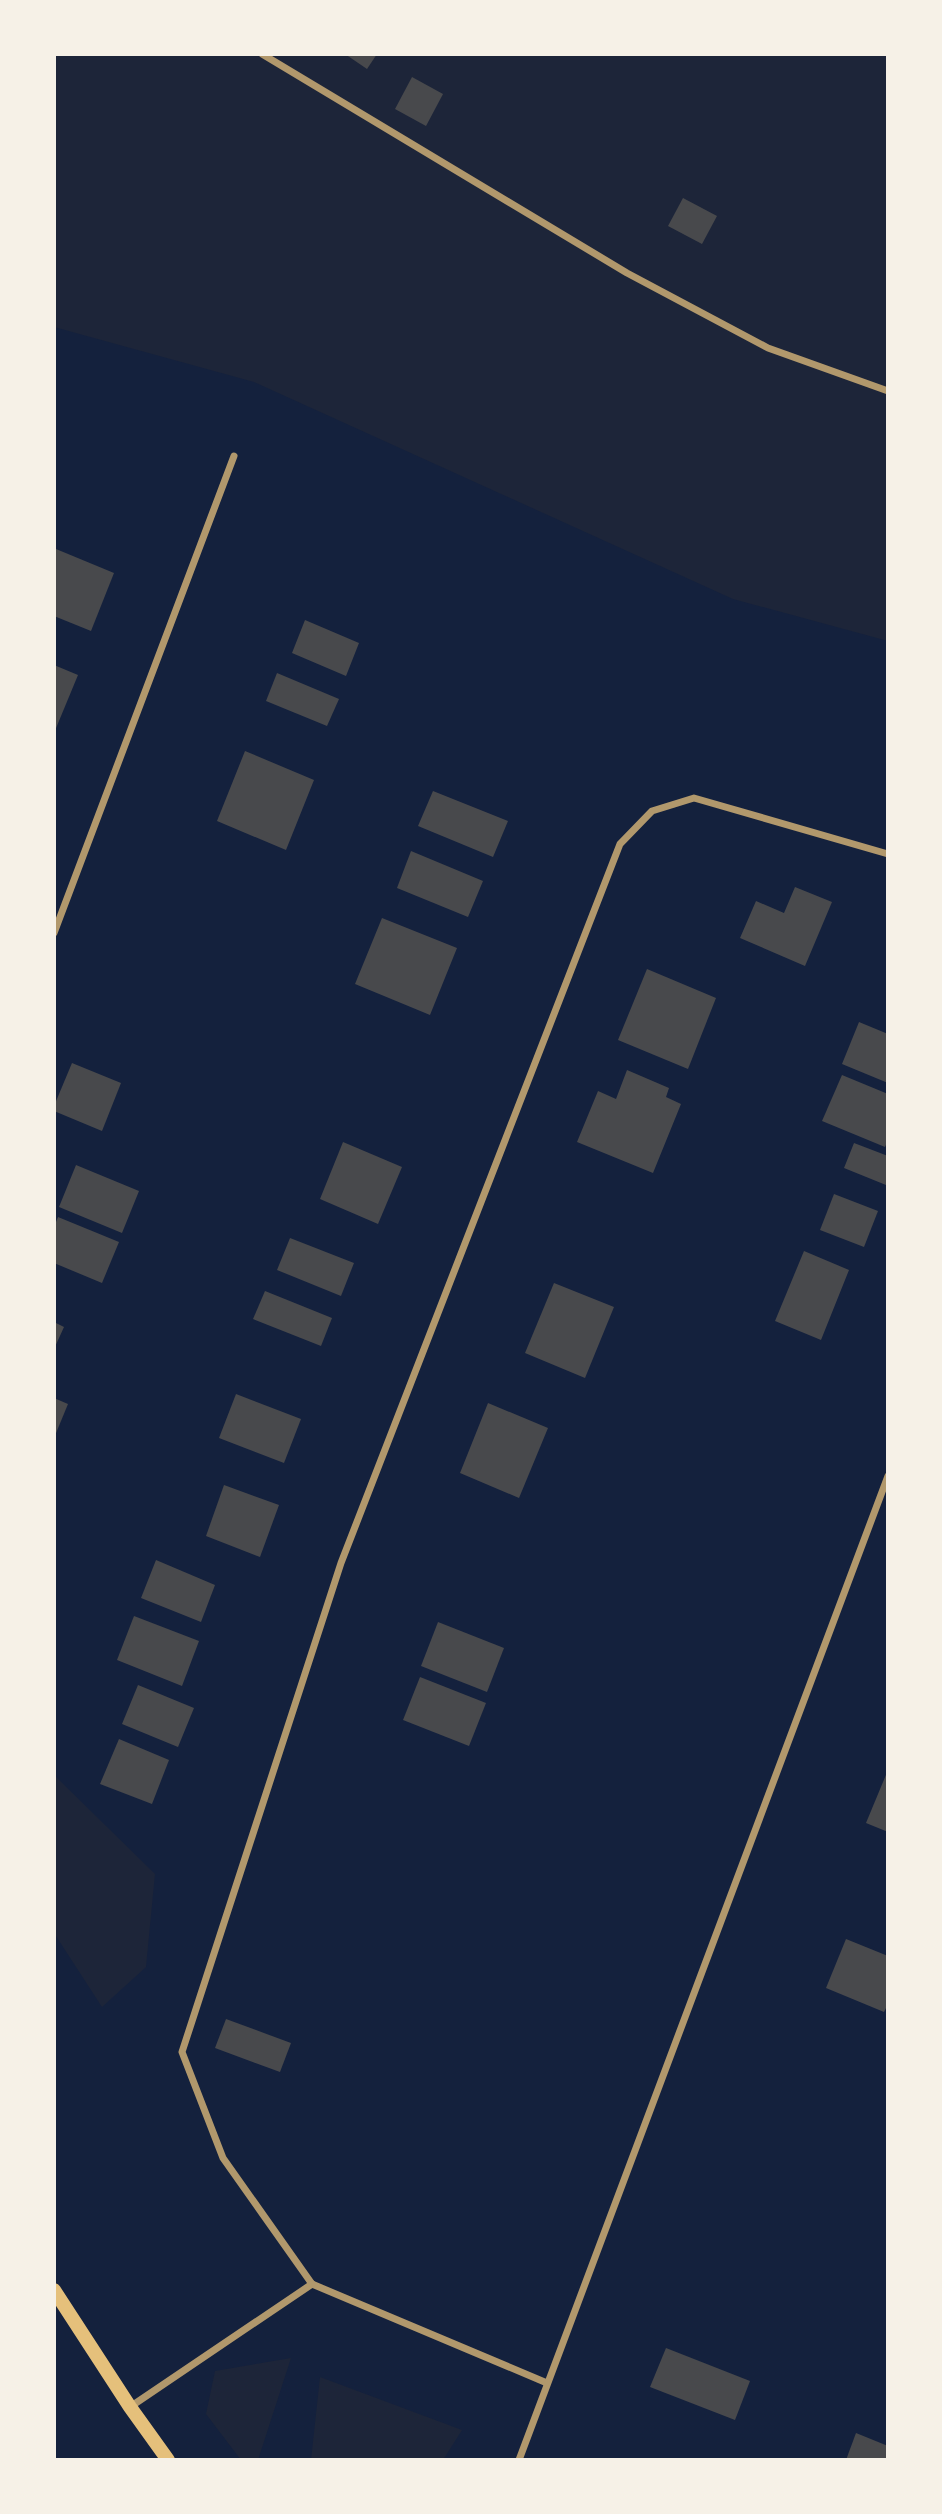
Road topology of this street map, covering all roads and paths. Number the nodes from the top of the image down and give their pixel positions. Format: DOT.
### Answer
graph roads {
  1 [pos="262,54"];
  2 [pos="888,391"];
  3 [pos="234,456"];
  4 [pos="888,854"];
  5 [pos="54,933"];
  6 [pos="888,1476"];
  7 [pos="312,2284"];
  8 [pos="54,2290"];
  9 [pos="547,2384"];
  10 [pos="130,2407"];
  11 [pos="168,2460"];
  12 [pos="519,2460"];
  1 -- 2 [label="street"];
  3 -- 5 [label="street"];
  4 -- 7 [label="street"];
  6 -- 9 [label="street"];
  7 -- 9 [label="street"];
  7 -- 10 [label="street"];
  8 -- 10 [label="main road"];
  9 -- 12 [label="street"];
  10 -- 11 [label="main road"];
}
